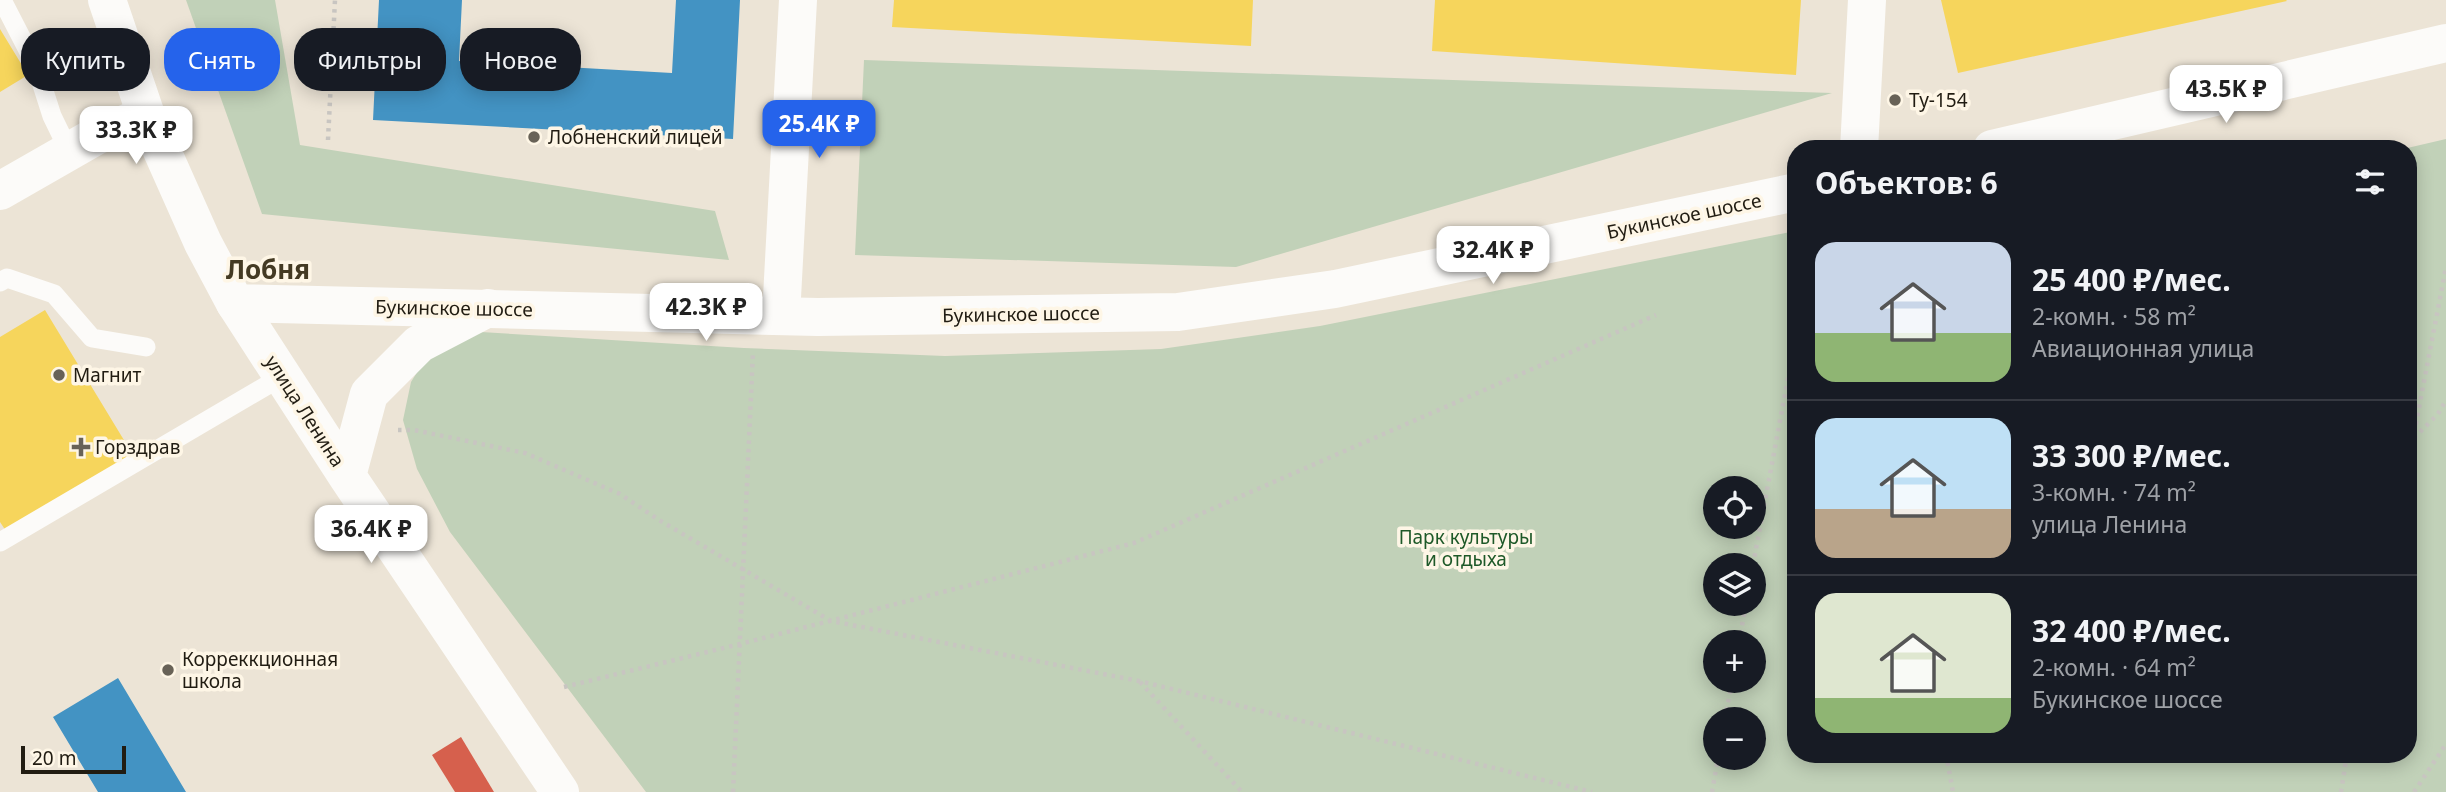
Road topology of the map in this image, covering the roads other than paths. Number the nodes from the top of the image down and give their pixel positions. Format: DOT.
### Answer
graph roads {
  1 [pos="2,0"];
  2 [pos="107,0"];
  3 [pos="798,0"];
  4 [pos="1867,0"];
  5 [pos="2446,43"];
  6 [pos="146,115"];
  7 [pos="1859,140"];
  8 [pos="2031,140"];
  9 [pos="69,151"];
  10 [pos="0,191"];
  11 [pos="1787,194"];
  12 [pos="0,282"];
  13 [pos="235,303"];
  14 [pos="488,308"];
  15 [pos="781,316"];
  16 [pos="146,347"];
  17 [pos="283,376"];
  18 [pos="347,477"];
  19 [pos="0,542"];
  20 [pos="560,792"];
  1 -- 9 [label="lane"];
  2 -- 6 [label="main road, улица Ленина"];
  3 -- 15 [label="main road"];
  4 -- 7 [label="main road"];
  5 -- 8 [label="main road"];
  6 -- 9 [label="main road"];
  6 -- 13 [label="main road, улица Ленина"];
  9 -- 10 [label="main road"];
  11 -- 15 [label="main road, Букинское шоссе"];
  12 -- 16 [label="lane"];
  13 -- 14 [label="main road, Букинское шоссе"];
  13 -- 17 [label="main road, улица Ленина"];
  14 -- 15 [label="main road, Букинское шоссе"];
  14 -- 18 [label="main road"];
  17 -- 18 [label="main road, улица Ленина"];
  17 -- 19 [label="lane"];
  18 -- 20 [label="main road, улица Ленина"];
}
